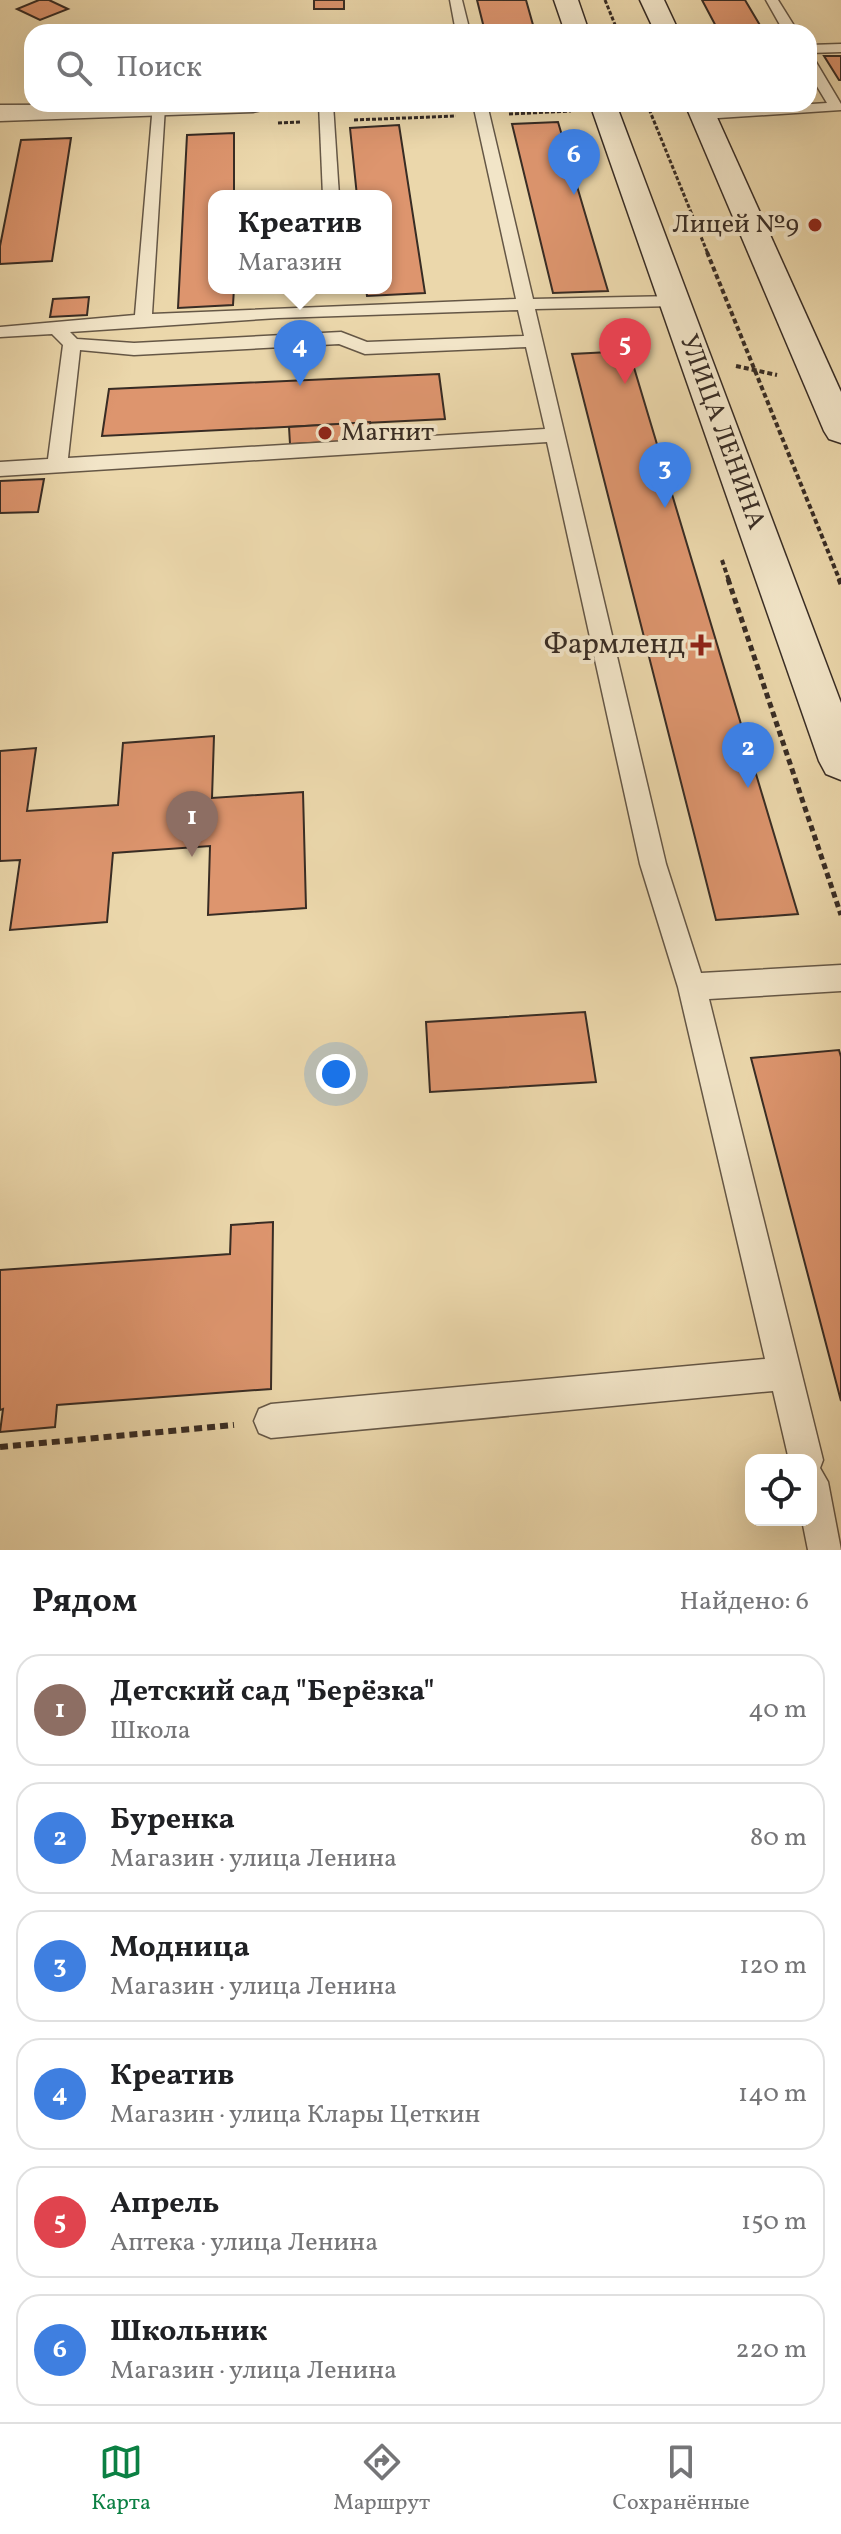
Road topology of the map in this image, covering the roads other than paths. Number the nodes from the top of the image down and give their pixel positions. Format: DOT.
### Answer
graph roads {
  1 [pos="456,0"];
  2 [pos="566,0"];
  3 [pos="652,0"];
  4 [pos="772,0"];
  5 [pos="461,24"];
  6 [pos="574,24"];
  7 [pos="663,24"];
  8 [pos="786,24"];
  9 [pos="841,48"];
  10 [pos="817,49"];
  11 [pos="817,75"];
  12 [pos="817,107"];
  13 [pos="26,112"];
  14 [pos="158,112"];
  15 [pos="326,112"];
  16 [pos="482,112"];
  17 [pos="606,112"];
  18 [pos="701,112"];
  19 [pos="0,113"];
  20 [pos="331,190"];
  21 [pos="337,294"];
  22 [pos="675,301"];
  23 [pos="528,304"];
  24 [pos="338,311"];
  25 [pos="143,320"];
  26 [pos="0,332"];
  27 [pos="65,337"];
  28 [pos="341,338"];
  29 [pos="535,341"];
  30 [pos="830,395"];
  31 [pos="841,431"];
  32 [pos="557,435"];
  33 [pos="57,465"];
  34 [pos="0,469"];
  35 [pos="841,761"];
  36 [pos="841,978"];
  37 [pos="692,987"];
  38 [pos="786,1373"];
  39 [pos="271,1421"];
  40 [pos="805,1454"];
  41 [pos="817,1509"];
  42 [pos="826,1550"];
  1 -- 5 [label="lane"];
  2 -- 6 [label="main road"];
  3 -- 7 [label="main road"];
  4 -- 8 [label="lane"];
  9 -- 10 [label="lane"];
  11 -- 12 [label="lane"];
  13 -- 19 [label="main road"];
  14 -- 25 [label="lane"];
  15 -- 20 [label="lane"];
  16 -- 23 [label="lane"];
  17 -- 22 [label="main road, УЛИЦА ЛЕНИНА"];
  18 -- 30 [label="main road"];
  21 -- 24 [label="lane"];
  22 -- 23 [label="lane"];
  22 -- 35 [label="main road, УЛИЦА ЛЕНИНА"];
  23 -- 24 [label="lane"];
  23 -- 29 [label="lane"];
  24 -- 25 [label="lane"];
  24 -- 28 [label="lane"];
  25 -- 27 [label="lane"];
  26 -- 27 [label="lane"];
  27 -- 28 [label="lane"];
  27 -- 33 [label="lane"];
  28 -- 29 [label="lane"];
  29 -- 32 [label="lane"];
  30 -- 31 [label="main road"];
  32 -- 33 [label="lane"];
  32 -- 37 [label="lane"];
  33 -- 34 [label="lane"];
  36 -- 37 [label="lane"];
  37 -- 38 [label="lane"];
  38 -- 39 [label="lane"];
  38 -- 40 [label="lane"];
  41 -- 42 [label="lane"];
}
